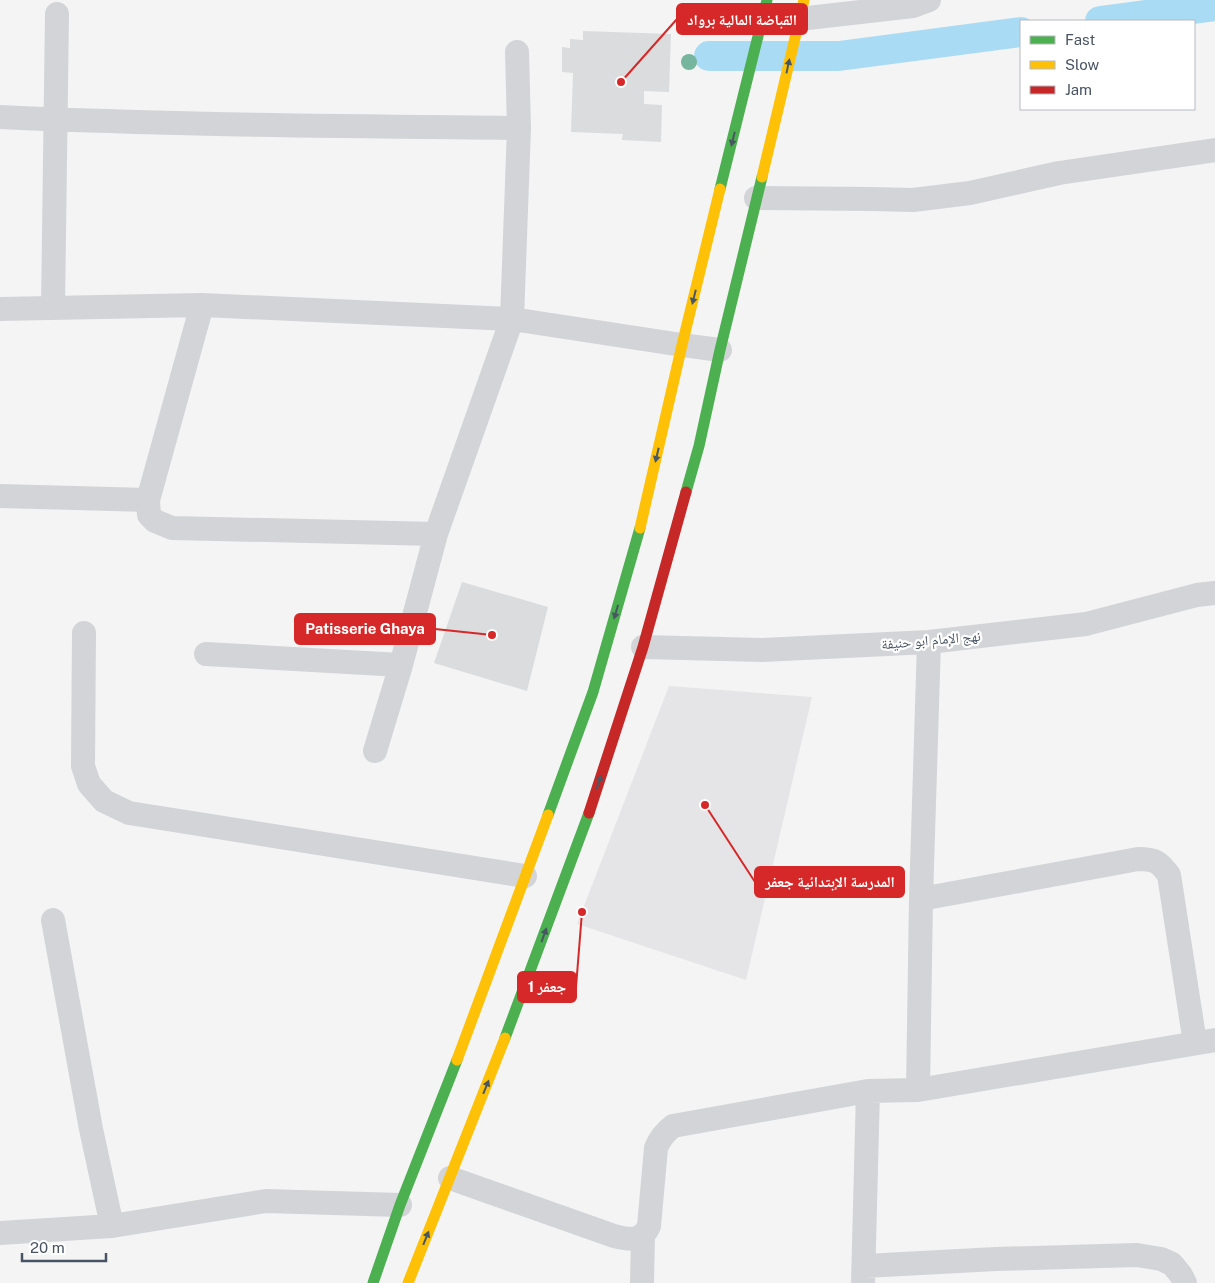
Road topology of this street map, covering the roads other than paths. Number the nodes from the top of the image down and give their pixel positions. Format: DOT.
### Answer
graph roads {
  1 [pos="767,0"];
  2 [pos="929,0"];
  3 [pos="57,14"];
  4 [pos="800,17"];
  5 [pos="518,52"];
  6 [pos="0,117"];
  7 [pos="56,120"];
  8 [pos="519,128"];
  9 [pos="1215,150"];
  10 [pos="756,198"];
  11 [pos="202,305"];
  12 [pos="54,307"];
  13 [pos="0,308"];
  14 [pos="512,318"];
  15 [pos="682,345"];
  16 [pos="720,350"];
  17 [pos="0,496"];
  18 [pos="148,500"];
  19 [pos="436,534"];
  20 [pos="1215,593"];
  21 [pos="84,633"];
  22 [pos="929,642"];
  23 [pos="643,647"];
  24 [pos="206,654"];
  25 [pos="401,665"];
  26 [pos="375,751"];
  27 [pos="525,876"];
  28 [pos="921,900"];
  29 [pos="53,920"];
  30 [pos="1205,1041"];
  31 [pos="918,1090"];
  32 [pos="868,1091"];
  33 [pos="450,1178"];
  34 [pos="400,1205"];
  35 [pos="112,1226"];
  36 [pos="0,1233"];
  37 [pos="643,1235"];
  38 [pos="864,1275"];
  39 [pos="373,1283"];
  40 [pos="408,1283"];
  41 [pos="642,1283"];
  42 [pos="1185,1283"];
  1 -- 15 [label="street, one-way"];
  2 -- 4 [label="street"];
  3 -- 7 [label="street"];
  10 -- 4 [label="street, one-way"];
  5 -- 8 [label="street"];
  6 -- 7 [label="street"];
  7 -- 8 [label="street"];
  7 -- 12 [label="street"];
  8 -- 14 [label="street"];
  9 -- 10 [label="street"];
  10 -- 16 [label="street"];
  11 -- 12 [label="street"];
  11 -- 14 [label="street"];
  11 -- 18 [label="street"];
  12 -- 13 [label="street"];
  14 -- 15 [label="street"];
  14 -- 19 [label="street"];
  15 -- 16 [label="street"];
  15 -- 27 [label="street, one-way"];
  16 -- 23 [label="street"];
  17 -- 18 [label="street"];
  18 -- 19 [label="street"];
  19 -- 25 [label="street"];
  20 -- 22 [label="street, نهج الإمام ابو حنيفة"];
  21 -- 27 [label="street"];
  22 -- 23 [label="street, نهج الإمام ابو حنيفة"];
  22 -- 28 [label="street"];
  33 -- 23 [label="street, one-way"];
  24 -- 25 [label="street"];
  25 -- 26 [label="street"];
  27 -- 34 [label="street"];
  28 -- 30 [label="street"];
  28 -- 31 [label="street"];
  29 -- 35 [label="street"];
  30 -- 31 [label="street"];
  31 -- 32 [label="street"];
  32 -- 37 [label="street"];
  32 -- 38 [label="street"];
  33 -- 37 [label="street"];
  40 -- 33 [label="street, one-way"];
  34 -- 35 [label="street"];
  34 -- 39 [label="street"];
  35 -- 36 [label="street"];
  37 -- 41 [label="street"];
  38 -- 42 [label="street"];
}
